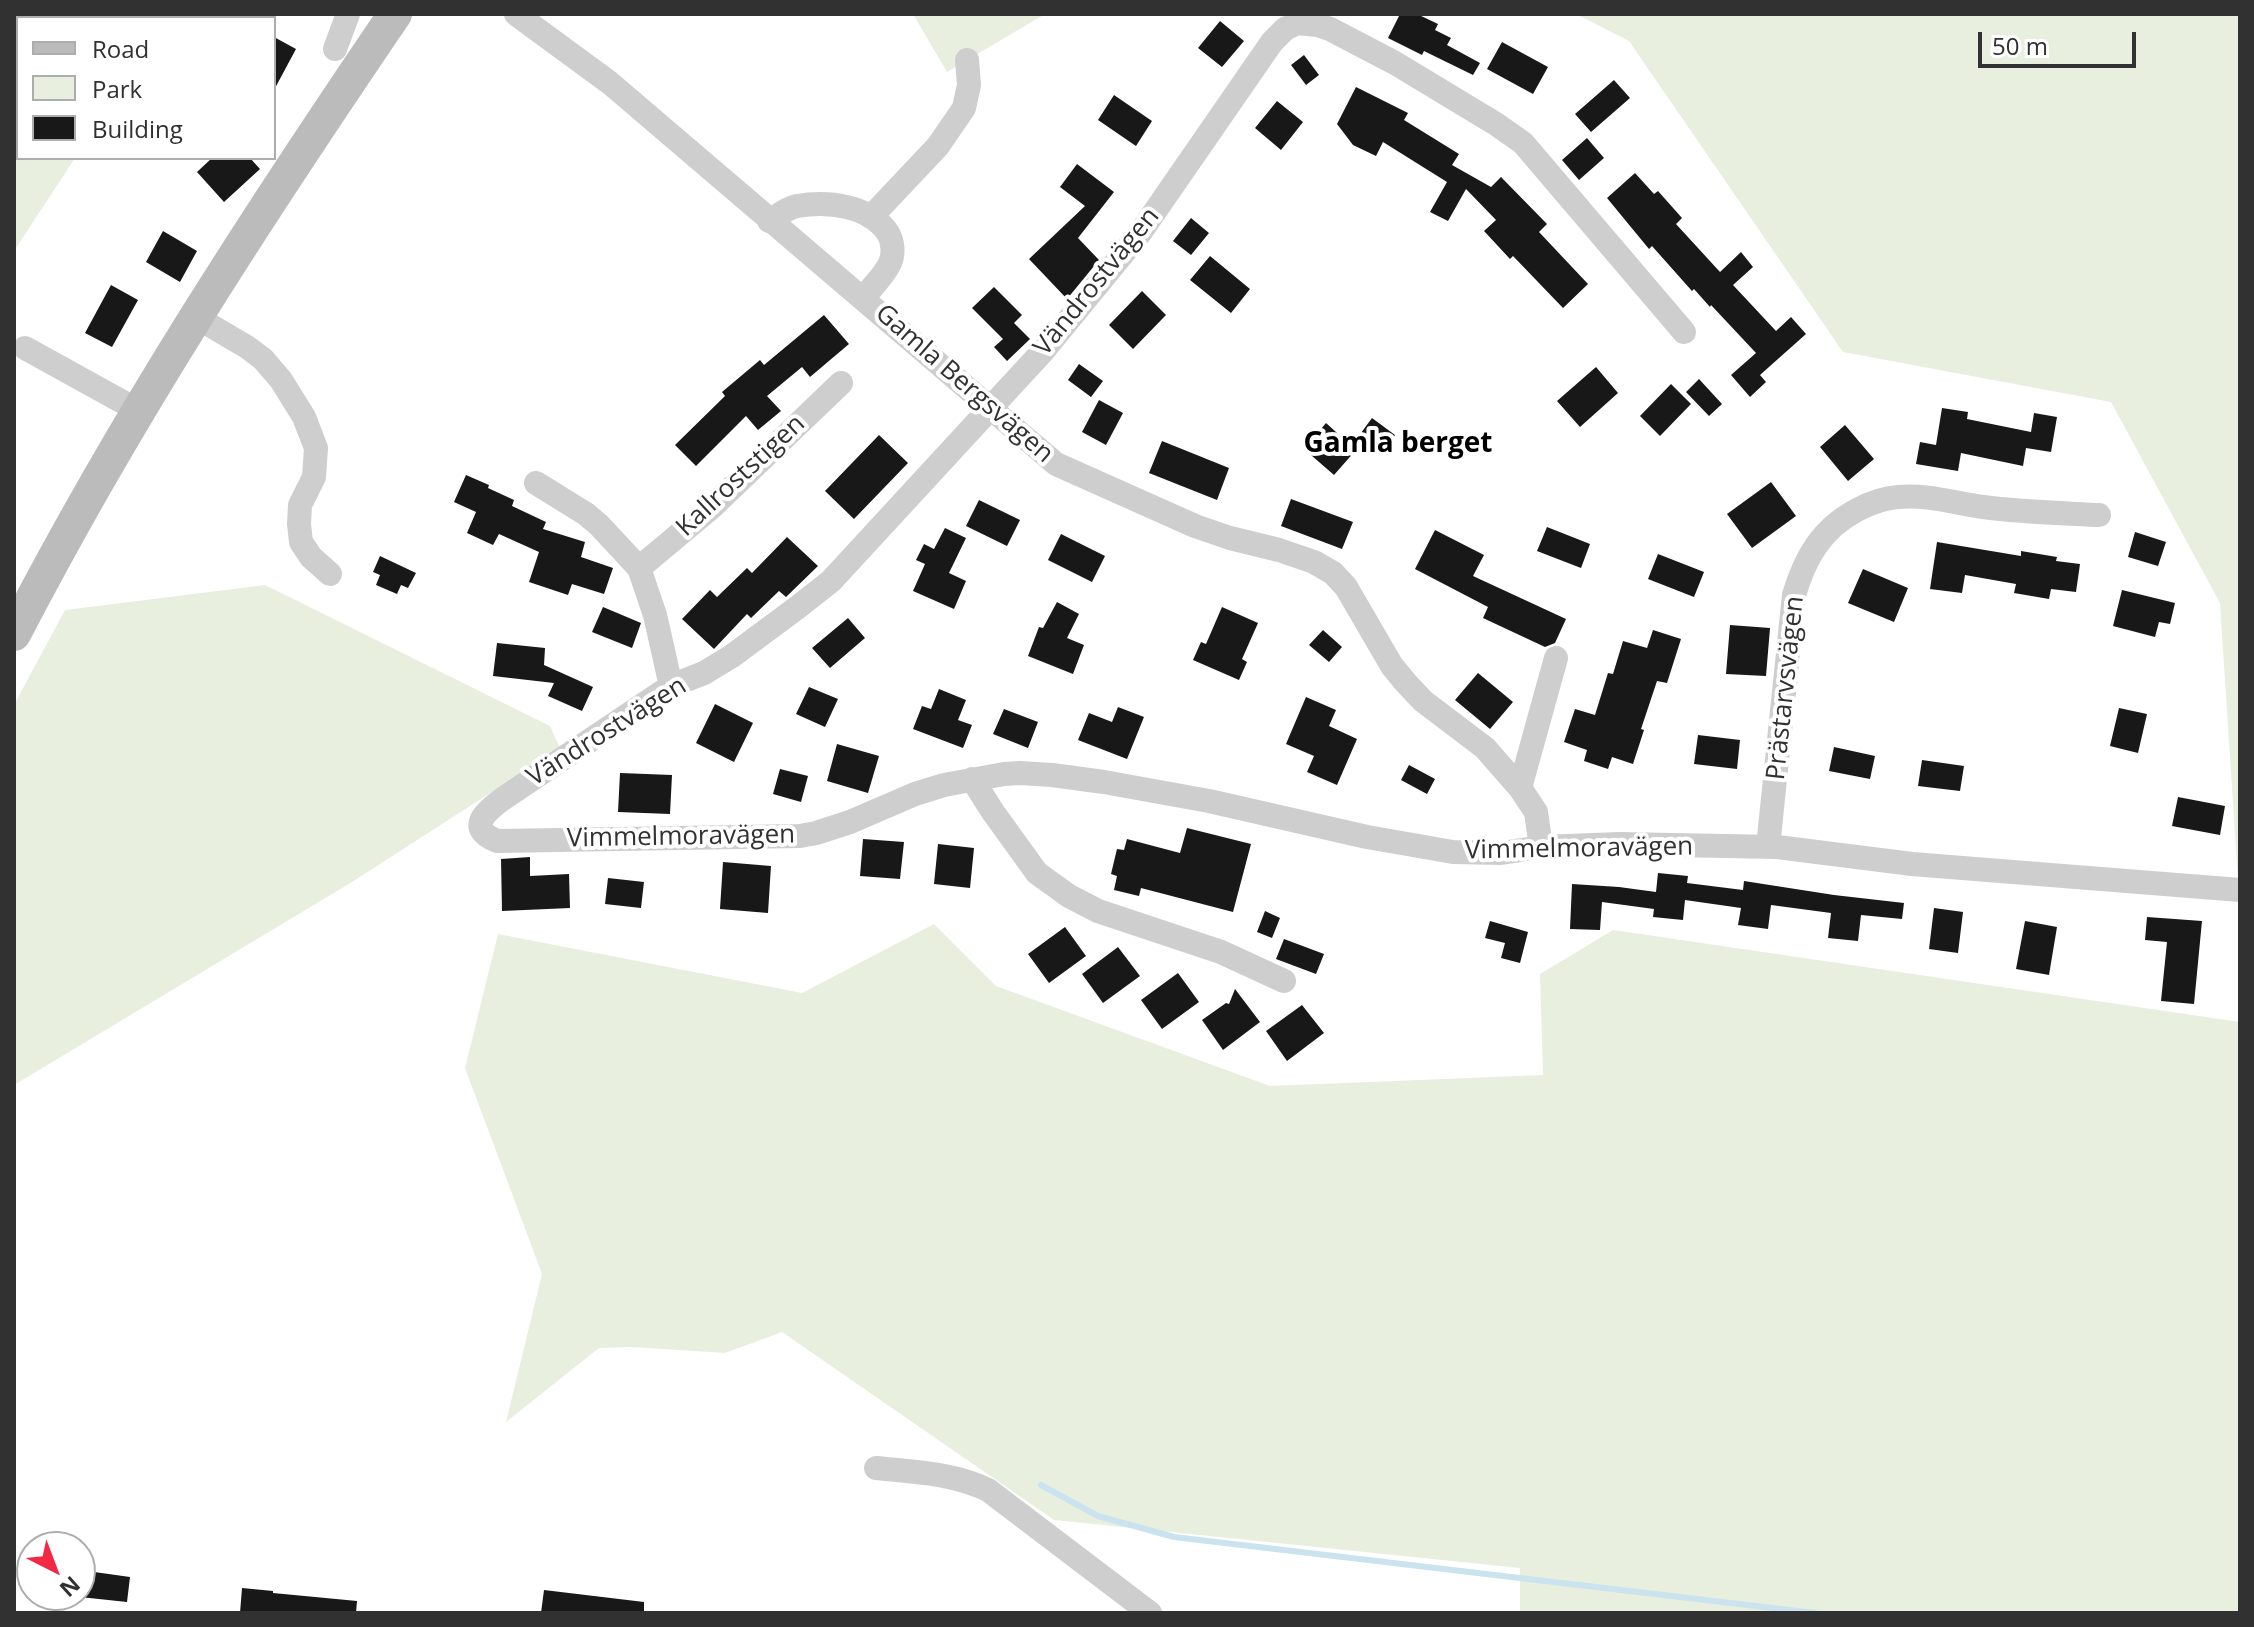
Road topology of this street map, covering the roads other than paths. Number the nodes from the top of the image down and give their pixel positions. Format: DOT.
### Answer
graph roads {
  1 [pos="348,14"];
  2 [pos="395,14"];
  3 [pos="516,14"];
  4 [pos="335,49"];
  5 [pos="967,60"];
  6 [pos="871,217"];
  7 [pos="769,221"];
  8 [pos="863,298"];
  9 [pos="196,317"];
  10 [pos="1684,332"];
  11 [pos="25,348"];
  12 [pos="841,383"];
  13 [pos="991,406"];
  14 [pos="139,411"];
  15 [pos="536,483"];
  16 [pos="2099,515"];
  17 [pos="639,568"];
  18 [pos="330,574"];
  19 [pos="14,634"];
  20 [pos="1556,658"];
  21 [pos="671,686"];
  22 [pos="972,779"];
  23 [pos="1520,788"];
  24 [pos="481,829"];
  25 [pos="1541,847"];
  26 [pos="1768,847"];
  27 [pos="2240,890"];
  28 [pos="1284,981"];
  29 [pos="876,1468"];
  30 [pos="1150,1613"];
  1 -- 4 [label="street"];
  2 -- 9 [label="main road"];
  3 -- 7 [label="street, Gamla Bergsvägen"];
  5 -- 6 [label="street"];
  6 -- 7 [label="street"];
  6 -- 8 [label="street"];
  7 -- 8 [label="street, Gamla Bergsvägen"];
  8 -- 13 [label="street, Gamla Bergsvägen"];
  9 -- 14 [label="main road"];
  9 -- 18 [label="street"];
  10 -- 13 [label="street, Vändrostvägen"];
  11 -- 14 [label="street"];
  12 -- 17 [label="street, Kallroststigen"];
  13 -- 21 [label="street, Vändrostvägen"];
  13 -- 23 [label="street, Gamla Bergsvägen"];
  14 -- 19 [label="main road"];
  15 -- 17 [label="street"];
  16 -- 26 [label="street, Prästarvsvägen"];
  17 -- 21 [label="street"];
  20 -- 23 [label="street"];
  21 -- 24 [label="street, Vändrostvägen"];
  22 -- 24 [label="street, Vimmelmoravägen"];
  22 -- 25 [label="street, Vimmelmoravägen"];
  22 -- 28 [label="street"];
  23 -- 25 [label="street, Gamla Bergsvägen"];
  25 -- 26 [label="street, Vimmelmoravägen"];
  26 -- 27 [label="street, Vimmelmoravägen"];
  29 -- 30 [label="street"];
}
